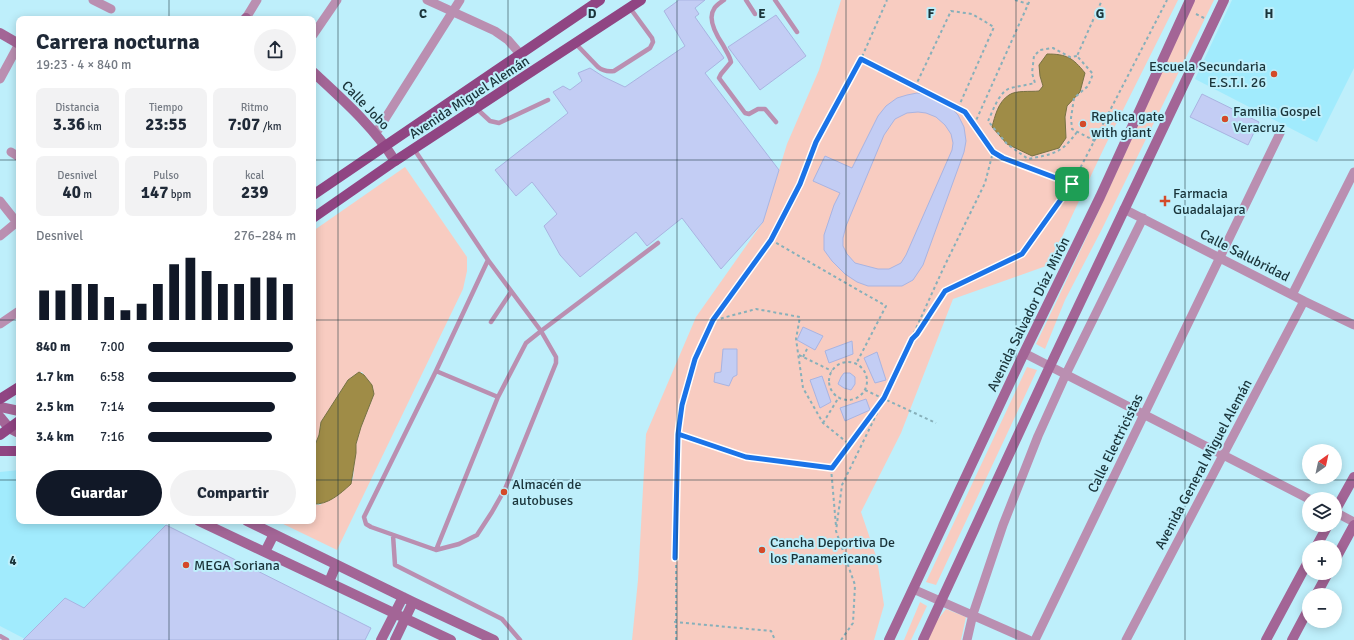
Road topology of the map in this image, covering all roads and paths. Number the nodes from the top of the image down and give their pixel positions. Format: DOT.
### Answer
graph roads {
  1 [pos="93,0"];
  2 [pos="257,0"];
  3 [pos="338,0"];
  4 [pos="427,0"];
  5 [pos="460,0"];
  6 [pos="600,0"];
  7 [pos="641,0"];
  8 [pos="724,0"];
  9 [pos="746,0"];
  10 [pos="774,0"];
  11 [pos="887,0"];
  12 [pos="1015,0"];
  13 [pos="1030,0"];
  14 [pos="1102,0"];
  15 [pos="1167,0"];
  16 [pos="1224,0"];
  17 [pos="1028,4"];
  18 [pos="1188,5"];
  19 [pos="630,8"];
  20 [pos="111,10"];
  21 [pos="452,12"];
  22 [pos="755,14"];
  23 [pos="248,16"];
  24 [pos="1212,23"];
  25 [pos="316,31"];
  26 [pos="796,32"];
  27 [pos="0,33"];
  28 [pos="16,42"];
  29 [pos="575,43"];
  30 [pos="16,50"];
  31 [pos="521,55"];
  32 [pos="1077,56"];
  33 [pos="861,59"];
  34 [pos="316,75"];
  35 [pos="0,79"];
  36 [pos="916,87"];
  37 [pos="548,100"];
  38 [pos="476,108"];
  39 [pos="958,108"];
  40 [pos="776,122"];
  41 [pos="974,125"];
  42 [pos="1076,132"];
  43 [pos="1281,132"];
  44 [pos="376,133"];
  45 [pos="1095,141"];
  46 [pos="386,146"];
  47 [pos="414,149"];
  48 [pos="993,152"];
  49 [pos="395,161"];
  50 [pos="1354,172"];
  51 [pos="1072,184"];
  52 [pos="316,193"];
  53 [pos="0,201"];
  54 [pos="1124,209"];
  55 [pos="316,216"];
  56 [pos="1144,218"];
  57 [pos="16,221"];
  58 [pos="16,225"];
  59 [pos="0,236"];
  60 [pos="771,240"];
  61 [pos="658,243"];
  62 [pos="1220,258"];
  63 [pos="488,260"];
  64 [pos="511,292"];
  65 [pos="1292,295"];
  66 [pos="1304,301"];
  67 [pos="16,313"];
  68 [pos="713,320"];
  69 [pos="492,322"];
  70 [pos="0,324"];
  71 [pos="1354,326"];
  72 [pos="541,331"];
  73 [pos="912,339"];
  74 [pos="808,347"];
  75 [pos="1024,353"];
  76 [pos="798,355"];
  77 [pos="803,357"];
  78 [pos="856,364"];
  79 [pos="1050,366"];
  80 [pos="436,371"];
  81 [pos="832,371"];
  82 [pos="1066,374"];
  83 [pos="16,389"];
  84 [pos="865,390"];
  85 [pos="498,397"];
  86 [pos="839,397"];
  87 [pos="884,398"];
  88 [pos="0,399"];
  89 [pos="0,407"];
  90 [pos="16,410"];
  91 [pos="1144,414"];
  92 [pos="0,416"];
  93 [pos="16,423"];
  94 [pos="823,423"];
  95 [pos="936,423"];
  96 [pos="9,428"];
  97 [pos="16,432"];
  98 [pos="678,434"];
  99 [pos="0,435"];
  100 [pos="849,444"];
  101 [pos="16,451"];
  102 [pos="0,452"];
  103 [pos="1223,455"];
  104 [pos="832,468"];
  105 [pos="1354,477"];
  106 [pos="1302,495"];
  107 [pos="1342,499"];
  108 [pos="1342,516"];
  109 [pos="205,524"];
  110 [pos="253,524"];
  111 [pos="1354,524"];
  112 [pos="836,530"];
  113 [pos="274,534"];
  114 [pos="393,535"];
  115 [pos="1342,547"];
  116 [pos="436,550"];
  117 [pos="265,552"];
  118 [pos="336,564"];
  119 [pos="1302,573"];
  120 [pos="329,582"];
  121 [pos="913,589"];
  122 [pos="403,597"];
  123 [pos="940,601"];
  124 [pos="413,602"];
  125 [pos="395,614"];
  126 [pos="973,614"];
  127 [pos="405,619"];
  128 [pos="1302,621"];
  129 [pos="675,622"];
  130 [pos="0,636"];
  131 [pos="7,640"];
  132 [pos="381,640"];
  133 [pos="395,640"];
  134 [pos="451,640"];
  135 [pos="494,640"];
  136 [pos="520,640"];
  137 [pos="676,640"];
  138 [pos="775,640"];
  139 [pos="841,640"];
  140 [pos="889,640"];
  141 [pos="923,640"];
  142 [pos="966,640"];
  143 [pos="1029,640"];
  144 [pos="1035,640"];
  145 [pos="1126,640"];
  146 [pos="1266,640"];
  147 [pos="1292,640"];
  1 -- 20 [label="street"];
  2 -- 23 [label="street"];
  3 -- 25 [label="street"];
  4 -- 21 [label="street"];
  5 -- 21 [label="street"];
  6 -- 31 [label="main road, Avenida Miguel Alemán"];
  7 -- 19 [label="main road, Avenida Miguel Alemán"];
  8 -- 40 [label="lane"];
  9 -- 22 [label="lane"];
  10 -- 26 [label="lane"];
  11 -- 33 [label="path"];
  12 -- 17 [label="path"];
  13 -- 17 [label="path"];
  14 -- 32 [label="path"];
  15 -- 45 [label="path"];
  16 -- 24 [label="main road"];
  17 -- 41 [label="path"];
  18 -- 24 [label="path"];
  18 -- 75 [label="main road, Avenida Salvador Díaz Mirón"];
  19 -- 29 [label="main road, Avenida Miguel Alemán"];
  19 -- 29 [label="lane"];
  21 -- 31 [label="street"];
  21 -- 44 [label="street"];
  24 -- 54 [label="main road"];
  27 -- 28 [label="main road"];
  29 -- 38 [label="main road, Avenida Miguel Alemán"];
  30 -- 35 [label="street"];
  31 -- 46 [label="main road, Avenida Miguel Alemán"];
  32 -- 42 [label="path"];
  32 -- 42 [label="path"];
  33 -- 36 [label="path"];
  33 -- 60 [label="path"];
  34 -- 44 [label="main road, Calle Jobo"];
  36 -- 39 [label="path"];
  36 -- 39 [label="path"];
  37 -- 38 [label="lane"];
  38 -- 47 [label="main road, Avenida Miguel Alemán"];
  39 -- 41 [label="path"];
  41 -- 48 [label="path"];
  42 -- 45 [label="path"];
  43 -- 62 [label="street, Calle Electricistas"];
  44 -- 46 [label="main road, Calle Jobo"];
  45 -- 51 [label="path"];
  46 -- 49 [label="main road, Calle Jobo"];
  46 -- 52 [label="main road, Avenida Miguel Alemán"];
  47 -- 49 [label="main road, Avenida Miguel Alemán"];
  47 -- 63 [label="lane"];
  48 -- 51 [label="path"];
  48 -- 73 [label="path"];
  49 -- 55 [label="main road, Avenida Miguel Alemán"];
  50 -- 65 [label="street"];
  51 -- 73 [label="path"];
  53 -- 57 [label="street"];
  54 -- 56 [label="street, Calle Salubridad"];
  54 -- 79 [label="main road"];
  56 -- 62 [label="street, Calle Salubridad"];
  56 -- 82 [label="street"];
  58 -- 59 [label="street"];
  60 -- 68 [label="path"];
  60 -- 78 [label="path"];
  61 -- 72 [label="lane"];
  62 -- 65 [label="street, Calle Salubridad"];
  62 -- 91 [label="street, Calle Electricistas"];
  63 -- 64 [label="lane"];
  63 -- 80 [label="lane"];
  64 -- 69 [label="lane"];
  64 -- 72 [label="lane"];
  65 -- 66 [label="street, Calle Salubridad"];
  66 -- 71 [label="street, Calle Salubridad"];
  66 -- 103 [label="street, Avenida General Miguel Alemán"];
  67 -- 70 [label="street"];
  68 -- 76 [label="path"];
  68 -- 98 [label="path"];
  72 -- 85 [label="lane"];
  72 -- 116 [label="lane"];
  73 -- 87 [label="path"];
  74 -- 77 [label="path"];
  75 -- 79 [label="street"];
  75 -- 121 [label="main road, Avenida Salvador Díaz Mirón"];
  76 -- 77 [label="path"];
  76 -- 94 [label="path"];
  77 -- 81 [label="path"];
  78 -- 81 [label="path"];
  78 -- 84 [label="path"];
  79 -- 82 [label="street"];
  79 -- 123 [label="main road"];
  80 -- 85 [label="lane"];
  80 -- 114 [label="lane"];
  81 -- 86 [label="path"];
  82 -- 91 [label="street"];
  82 -- 126 [label="street"];
  83 -- 88 [label="main road"];
  84 -- 86 [label="path"];
  84 -- 87 [label="path"];
  85 -- 116 [label="lane"];
  86 -- 94 [label="path"];
  87 -- 95 [label="path"];
  87 -- 100 [label="path"];
  87 -- 112 [label="path"];
  89 -- 90 [label="main road"];
  91 -- 103 [label="street"];
  91 -- 144 [label="street, Calle Electricistas"];
  92 -- 96 [label="main road"];
  93 -- 96 [label="main road"];
  94 -- 100 [label="path"];
  96 -- 97 [label="main road"];
  96 -- 99 [label="main road"];
  98 -- 104 [label="path"];
  98 -- 129 [label="path"];
  100 -- 104 [label="path"];
  101 -- 102 [label="main road"];
  103 -- 106 [label="street"];
  103 -- 145 [label="street, Avenida General Miguel Alemán"];
  104 -- 112 [label="path"];
  105 -- 107 [label="main road"];
  108 -- 111 [label="street"];
  109 -- 117 [label="main road"];
  110 -- 113 [label="main road"];
  111 -- 115 [label="main road"];
  112 -- 139 [label="path"];
  113 -- 117 [label="main road"];
  113 -- 118 [label="main road"];
  114 -- 116 [label="lane"];
  114 -- 136 [label="lane"];
  117 -- 120 [label="main road"];
  118 -- 120 [label="main road"];
  118 -- 122 [label="main road"];
  119 -- 146 [label="main road"];
  120 -- 125 [label="main road"];
  121 -- 123 [label="street"];
  121 -- 140 [label="main road, Avenida Salvador Díaz Mirón"];
  122 -- 124 [label="main road"];
  122 -- 125 [label="main road"];
  123 -- 126 [label="street"];
  123 -- 141 [label="main road"];
  124 -- 127 [label="main road"];
  124 -- 135 [label="main road"];
  125 -- 127 [label="main road"];
  125 -- 132 [label="main road"];
  126 -- 142 [label="street"];
  126 -- 143 [label="street"];
  127 -- 133 [label="main road"];
  127 -- 134 [label="main road"];
  128 -- 147 [label="main road"];
  129 -- 137 [label="path"];
  129 -- 138 [label="path"];
  130 -- 131 [label="lane"];
}
